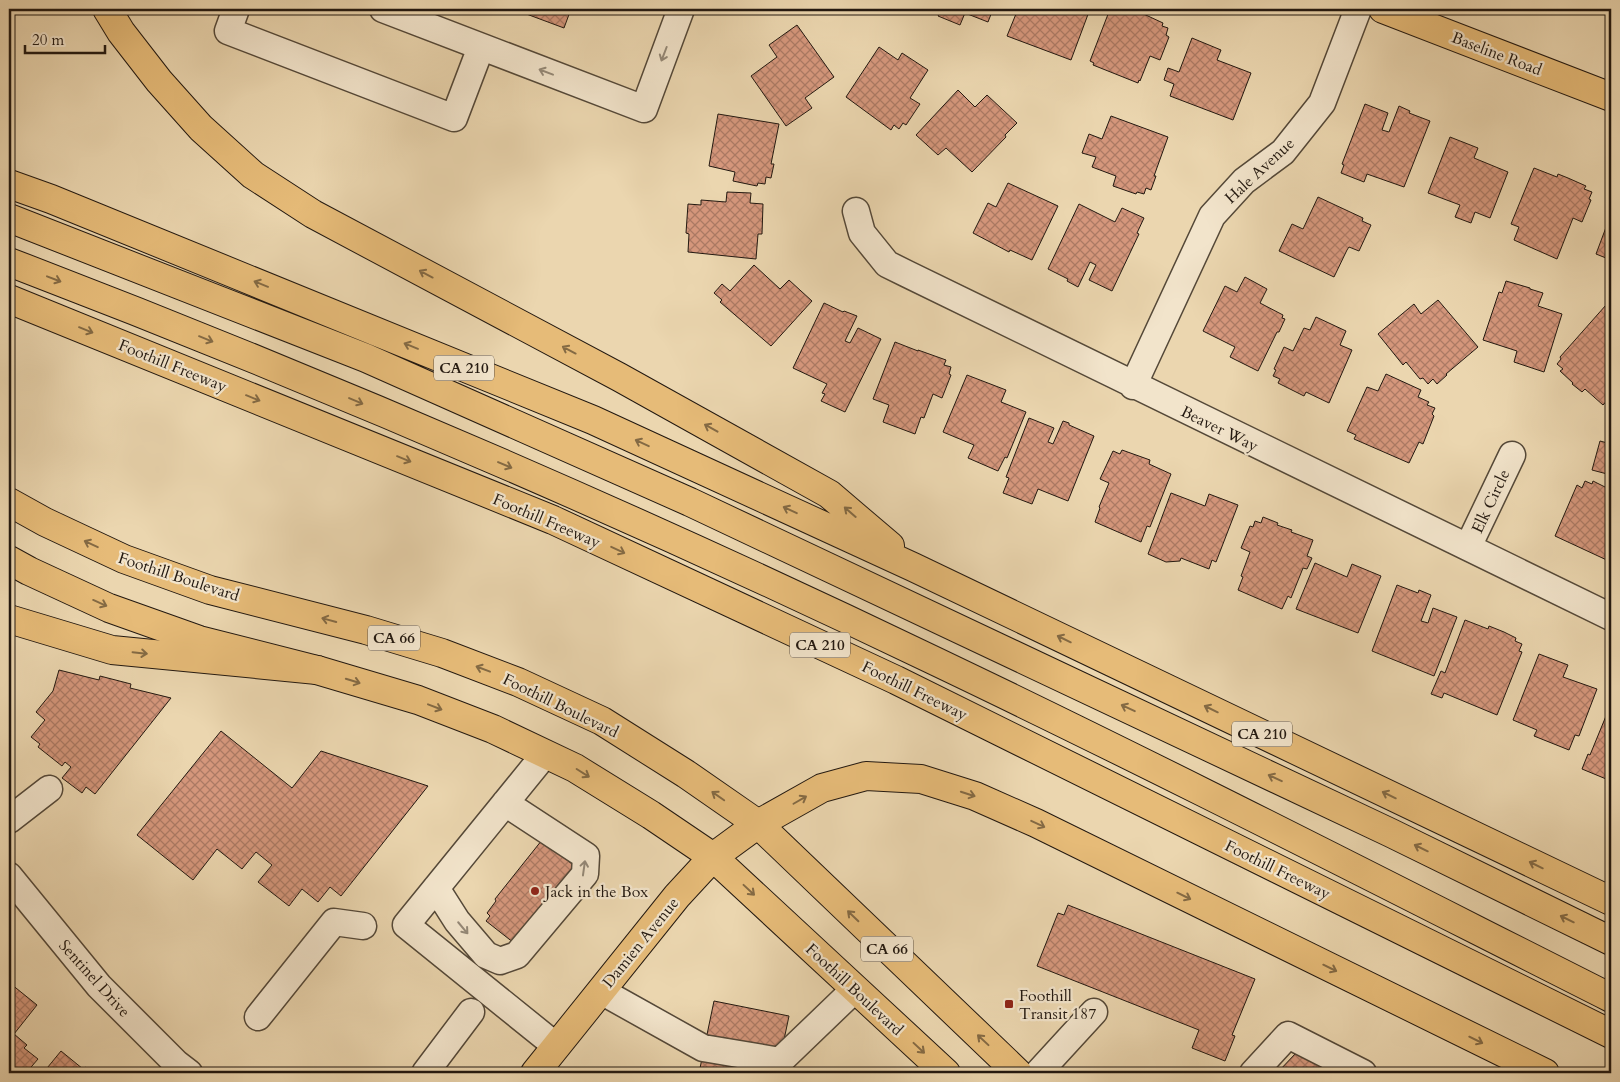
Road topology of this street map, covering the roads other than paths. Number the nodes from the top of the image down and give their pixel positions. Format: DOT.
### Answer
graph roads {
  1 [pos="107,9"];
  2 [pos="236,9"];
  3 [pos="383,9"];
  4 [pos="681,9"];
  5 [pos="1358,9"];
  6 [pos="1383,9"];
  7 [pos="481,46"];
  8 [pos="1611,97"];
  9 [pos="9,184"];
  10 [pos="856,210"];
  11 [pos="9,218"];
  12 [pos="9,262"];
  13 [pos="9,299"];
  14 [pos="1133,386"];
  15 [pos="1512,455"];
  16 [pos="9,502"];
  17 [pos="1468,547"];
  18 [pos="9,560"];
  19 [pos="914,567"];
  20 [pos="1611,617"];
  21 [pos="9,619"];
  22 [pos="318,670"];
  23 [pos="545,754"];
  24 [pos="48,789"];
  25 [pos="505,803"];
  26 [pos="9,820"];
  27 [pos="758,824"];
  28 [pos="713,857"];
  29 [pos="9,876"];
  30 [pos="436,888"];
  31 [pos="1611,901"];
  32 [pos="363,926"];
  33 [pos="1611,940"];
  34 [pos="855,989"];
  35 [pos="601,991"];
  36 [pos="1611,998"];
  37 [pos="471,1012"];
  38 [pos="1094,1012"];
  39 [pos="258,1017"];
  40 [pos="1611,1034"];
  41 [pos="556,1046"];
  42 [pos="430,1072"];
  43 [pos="188,1073"];
  44 [pos="535,1073"];
  45 [pos="946,1073"];
  46 [pos="1018,1073"];
  47 [pos="1038,1073"];
  48 [pos="1253,1073"];
  49 [pos="1363,1073"];
  50 [pos="1545,1073"];
  19 -- 1 [label="main road, one-way"];
  2 -- 7 [label="street"];
  3 -- 7 [label="street"];
  4 -- 7 [label="street, one-way"];
  5 -- 14 [label="street, Hale Avenue"];
  6 -- 8 [label="main road, Baseline Road"];
  19 -- 9 [label="main road, CA 210, one-way"];
  10 -- 14 [label="street, Beaver Way"];
  33 -- 11 [label="main road, one-way"];
  12 -- 36 [label="main road, one-way"];
  13 -- 40 [label="main road, Foothill Freeway / CA 210, one-way"];
  14 -- 17 [label="street, Beaver Way"];
  15 -- 17 [label="street, Elk Circle"];
  27 -- 16 [label="main road, Foothill Boulevard / CA 66, one-way"];
  17 -- 20 [label="street, Beaver Way"];
  18 -- 22 [label="main road, Foothill Boulevard / CA 66, one-way"];
  31 -- 19 [label="main road, CA 210, one-way"];
  21 -- 22 [label="main road, one-way"];
  22 -- 23 [label="main road, Foothill Boulevard / CA 66, one-way"];
  23 -- 25 [label="street"];
  23 -- 28 [label="main road, Foothill Boulevard / CA 66, one-way"];
  24 -- 26 [label="street"];
  25 -- 30 [label="street"];
  30 -- 25 [label="street, one-way"];
  27 -- 28 [label="main road, Damien Avenue"];
  46 -- 27 [label="main road, Foothill Boulevard / CA 66, one-way"];
  27 -- 50 [label="main road, Damien Avenue, one-way"];
  28 -- 34 [label="main road, Foothill Boulevard / CA 66, one-way"];
  28 -- 35 [label="main road, Damien Avenue"];
  29 -- 43 [label="street, Sentinel Drive"];
  30 -- 41 [label="street"];
  32 -- 39 [label="street"];
  34 -- 35 [label="street"];
  34 -- 45 [label="main road, Foothill Boulevard / CA 66, one-way"];
  35 -- 41 [label="main road, Damien Avenue"];
  37 -- 42 [label="street"];
  38 -- 47 [label="street"];
  41 -- 44 [label="main road, Damien Avenue"];
  48 -- 49 [label="street"];
}
